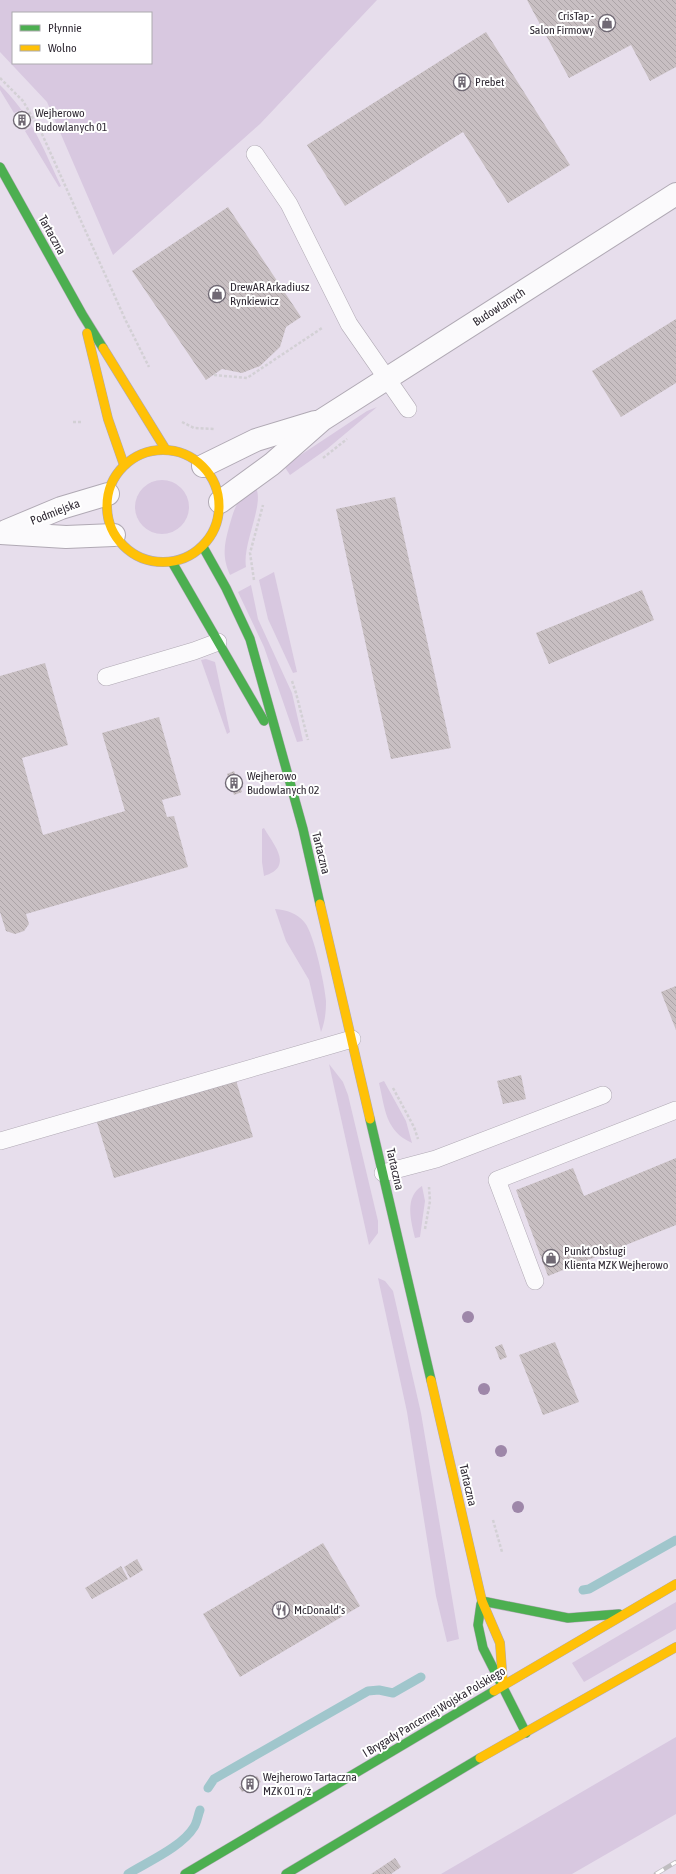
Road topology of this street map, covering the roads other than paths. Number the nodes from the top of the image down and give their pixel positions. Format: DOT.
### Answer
graph roads {
  1 [pos="255,154"];
  2 [pos="0,167"];
  3 [pos="676,194"];
  4 [pos="82,314"];
  5 [pos="388,379"];
  6 [pos="408,408"];
  7 [pos="322,420"];
  8 [pos="166,450"];
  9 [pos="124,465"];
  10 [pos="203,466"];
  11 [pos="108,494"];
  12 [pos="220,502"];
  13 [pos="1,533"];
  14 [pos="114,535"];
  15 [pos="203,547"];
  16 [pos="172,562"];
  17 [pos="218,642"];
  18 [pos="106,676"];
  19 [pos="278,744"];
  20 [pos="352,1039"];
  21 [pos="603,1095"];
  22 [pos="676,1110"];
  23 [pos="0,1141"];
  24 [pos="383,1173"];
  25 [pos="535,1281"];
  26 [pos="676,1584"];
  27 [pos="482,1601"];
  28 [pos="624,1614"];
  29 [pos="676,1647"];
  30 [pos="503,1685"];
  31 [pos="526,1733"];
  32 [pos="185,1874"];
  33 [pos="286,1874"];
  1 -- 5 [label="lane"];
  2 -- 4 [label="street, Tartaczna"];
  3 -- 5 [label="street, Budowlanych"];
  4 -- 8 [label="street, Tartaczna"];
  4 -- 9 [label="street, Tartaczna"];
  5 -- 6 [label="lane"];
  5 -- 7 [label="street, Budowlanych"];
  7 -- 10 [label="street, Budowlanych"];
  7 -- 12 [label="street, Budowlanych"];
  8 -- 9 [label="street"];
  8 -- 10 [label="street"];
  9 -- 11 [label="street"];
  10 -- 12 [label="street"];
  11 -- 13 [label="street, Podmiejska"];
  11 -- 14 [label="street"];
  12 -- 15 [label="street"];
  13 -- 14 [label="street, Podmiejska"];
  14 -- 16 [label="street"];
  15 -- 16 [label="street"];
  15 -- 19 [label="street, Tartaczna"];
  16 -- 17 [label="street, Tartaczna"];
  17 -- 18 [label="lane"];
  17 -- 19 [label="street, Tartaczna"];
  19 -- 20 [label="street, Tartaczna"];
  20 -- 23 [label="lane"];
  20 -- 24 [label="street, Tartaczna"];
  21 -- 24 [label="lane"];
  22 -- 25 [label="lane"];
  24 -- 27 [label="street, Tartaczna"];
  26 -- 28 [label="street, I Brygady Pancernej Wojska Polskiego"];
  27 -- 28 [label="street"];
  27 -- 30 [label="street, Tartaczna"];
  27 -- 30 [label="street, Tartaczna"];
  28 -- 30 [label="street, I Brygady Pancernej Wojska Polskiego"];
  29 -- 31 [label="street"];
  30 -- 31 [label="street, Tartaczna"];
  30 -- 32 [label="street, I Brygady Pancernej Wojska Polskiego"];
  31 -- 33 [label="street"];
}
